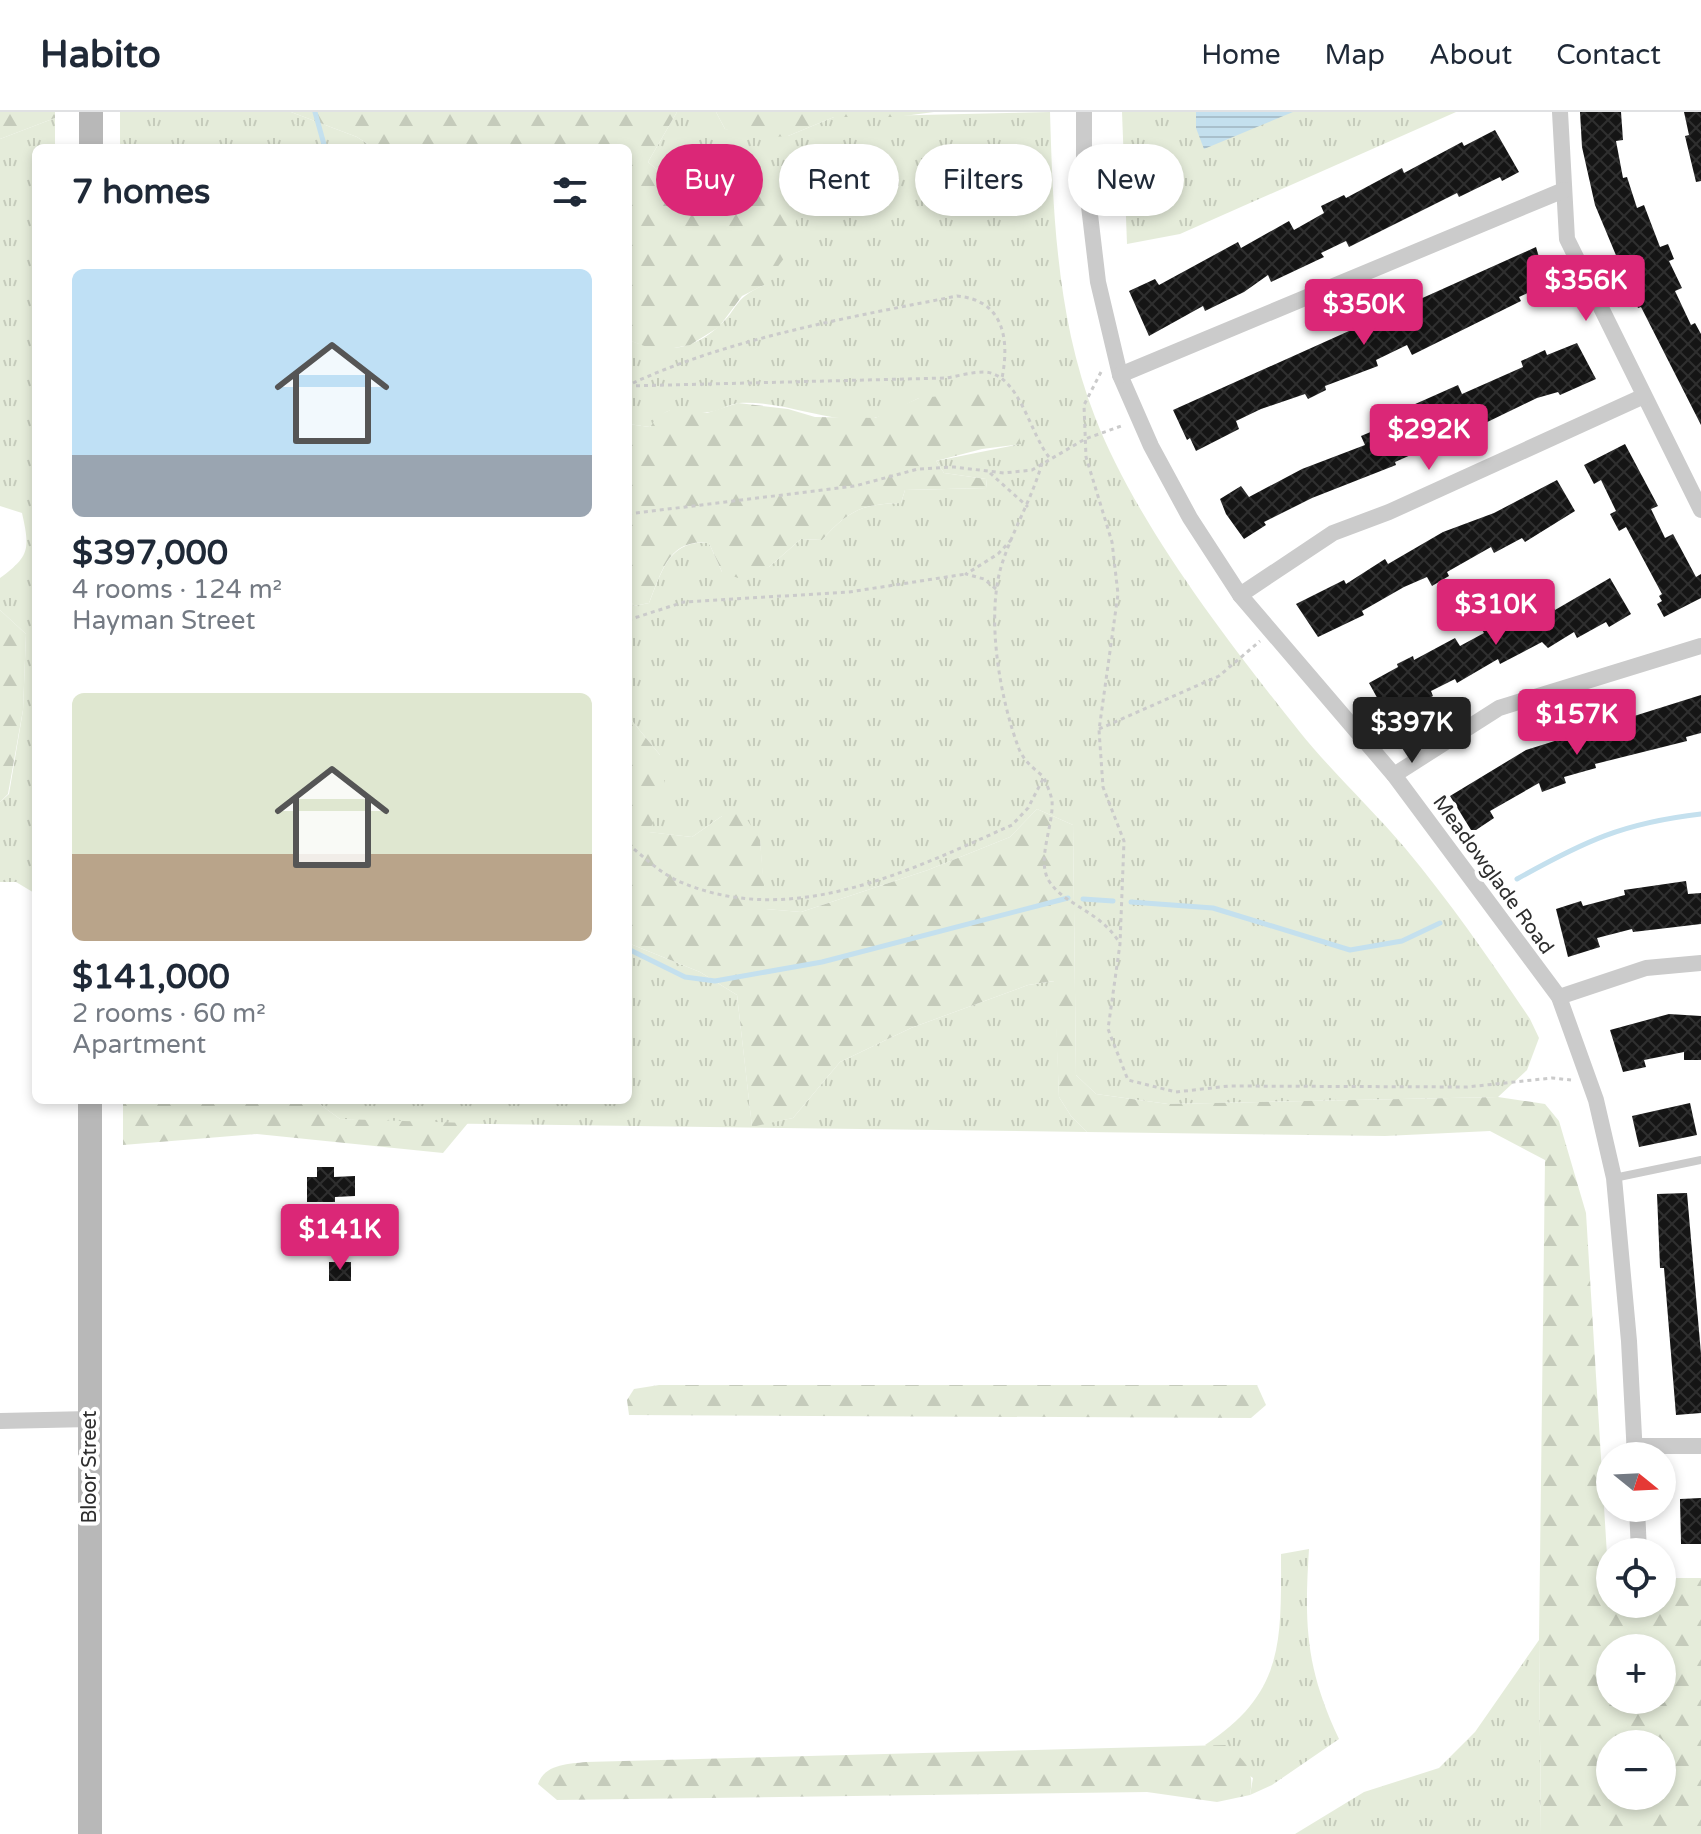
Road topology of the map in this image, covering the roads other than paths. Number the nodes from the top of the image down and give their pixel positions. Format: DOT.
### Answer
graph roads {
  1 [pos="91,112"];
  2 [pos="1084,112"];
  3 [pos="1560,112"];
  4 [pos="91,144"];
  5 [pos="1564,190"];
  6 [pos="1120,375"];
  7 [pos="1644,396"];
  8 [pos="1701,510"];
  9 [pos="1240,595"];
  10 [pos="1701,646"];
  11 [pos="1394,775"];
  12 [pos="1701,963"];
  13 [pos="1559,997"];
  14 [pos="90,1104"];
  15 [pos="1701,1160"];
  16 [pos="1614,1178"];
  17 [pos="90,1419"];
  18 [pos="0,1421"];
  19 [pos="1634,1442"];
  20 [pos="1701,1446"];
  21 [pos="1676,1448"];
  22 [pos="90,1834"];
  1 -- 4 [label="main road"];
  2 -- 6 [label="street, Meadowglade Road"];
  3 -- 5 [label="street"];
  5 -- 6 [label="street"];
  5 -- 7 [label="street"];
  6 -- 9 [label="street, Meadowglade Road"];
  7 -- 8 [label="street"];
  7 -- 9 [label="street"];
  9 -- 11 [label="street, Meadowglade Road"];
  10 -- 11 [label="street"];
  11 -- 13 [label="street, Meadowglade Road"];
  12 -- 13 [label="street"];
  13 -- 16 [label="street, Meadowglade Road"];
  14 -- 17 [label="main road, Bloor Street"];
  15 -- 16 [label="lane"];
  16 -- 19 [label="street, Meadowglade Road"];
  17 -- 18 [label="street"];
  17 -- 22 [label="main road, Bloor Street"];
  20 -- 21 [label="street"];
}
